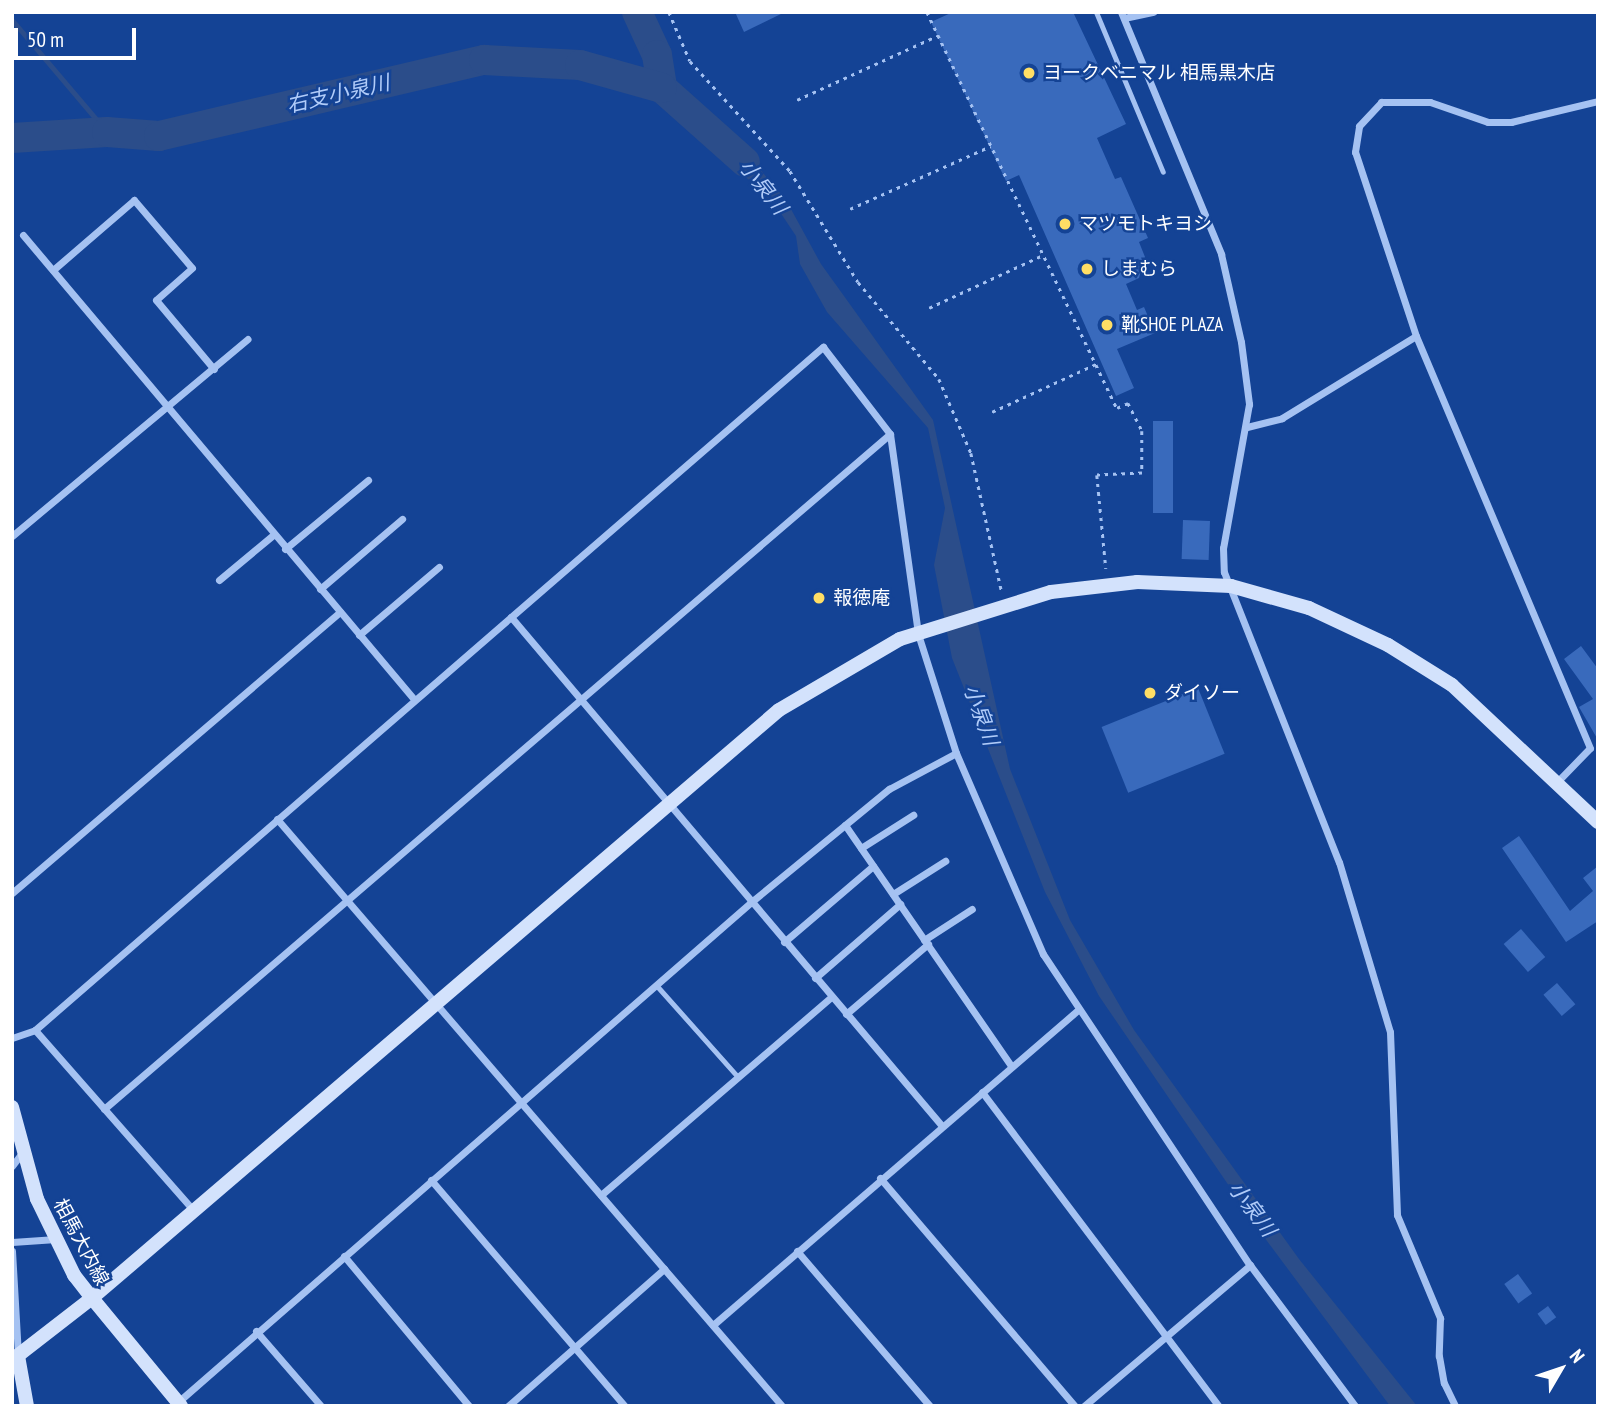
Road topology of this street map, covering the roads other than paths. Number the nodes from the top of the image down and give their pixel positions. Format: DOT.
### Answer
graph roads {
  1 [pos="1096,12"];
  2 [pos="1153,12"];
  3 [pos="1122,15"];
  4 [pos="1598,101"];
  5 [pos="1163,172"];
  6 [pos="23,235"];
  7 [pos="53,270"];
  8 [pos="1416,336"];
  9 [pos="248,340"];
  10 [pos="215,369"];
  11 [pos="166,404"];
  12 [pos="1247,428"];
  13 [pos="890,433"];
  14 [pos="368,480"];
  15 [pos="402,519"];
  16 [pos="273,535"];
  17 [pos="12,536"];
  18 [pos="285,549"];
  19 [pos="439,567"];
  20 [pos="219,580"];
  21 [pos="1231,586"];
  22 [pos="320,589"];
  23 [pos="340,612"];
  24 [pos="510,617"];
  25 [pos="919,634"];
  26 [pos="359,635"];
  27 [pos="413,698"];
  28 [pos="580,698"];
  29 [pos="956,753"];
  30 [pos="1556,783"];
  31 [pos="668,802"];
  32 [pos="913,816"];
  33 [pos="277,819"];
  34 [pos="1598,822"];
  35 [pos="845,825"];
  36 [pos="861,848"];
  37 [pos="944,860"];
  38 [pos="873,866"];
  39 [pos="12,893"];
  40 [pos="893,894"];
  41 [pos="346,900"];
  42 [pos="750,903"];
  43 [pos="900,904"];
  44 [pos="972,909"];
  45 [pos="784,942"];
  46 [pos="926,942"];
  47 [pos="815,978"];
  48 [pos="656,985"];
  49 [pos="831,997"];
  50 [pos="435,1003"];
  51 [pos="1077,1011"];
  52 [pos="846,1014"];
  53 [pos="35,1030"];
  54 [pos="12,1038"];
  55 [pos="1011,1066"];
  56 [pos="738,1077"];
  57 [pos="982,1092"];
  58 [pos="520,1101"];
  59 [pos="12,1107"];
  60 [pos="104,1109"];
  61 [pos="942,1126"];
  62 [pos="21,1154"];
  63 [pos="12,1166"];
  64 [pos="880,1178"];
  65 [pos="431,1180"];
  66 [pos="601,1195"];
  67 [pos="192,1209"];
  68 [pos="56,1239"];
  69 [pos="12,1242"];
  70 [pos="12,1251"];
  71 [pos="797,1251"];
  72 [pos="344,1256"];
  73 [pos="1250,1265"];
  74 [pos="664,1269"];
  75 [pos="92,1298"];
  76 [pos="713,1325"];
  77 [pos="256,1331"];
  78 [pos="1166,1336"];
  79 [pos="575,1346"];
  80 [pos="15,1358"];
  81 [pos="178,1404"];
  82 [pos="27,1406"];
  83 [pos="321,1406"];
  84 [pos="469,1406"];
  85 [pos="508,1406"];
  86 [pos="625,1406"];
  87 [pos="782,1406"];
  88 [pos="930,1406"];
  89 [pos="1075,1406"];
  90 [pos="1084,1406"];
  91 [pos="1219,1406"];
  92 [pos="1355,1406"];
  93 [pos="1455,1406"];
  1 -- 5 [label="lane"];
  2 -- 3 [label="street"];
  3 -- 12 [label="street"];
  4 -- 8 [label="street"];
  6 -- 7 [label="street"];
  7 -- 10 [label="street"];
  7 -- 11 [label="street"];
  8 -- 12 [label="street"];
  8 -- 30 [label="street"];
  9 -- 10 [label="street"];
  10 -- 11 [label="street"];
  11 -- 16 [label="street"];
  11 -- 17 [label="street"];
  12 -- 21 [label="street"];
  13 -- 24 [label="street"];
  13 -- 25 [label="street"];
  13 -- 28 [label="street"];
  14 -- 18 [label="street"];
  15 -- 22 [label="street"];
  16 -- 18 [label="street"];
  16 -- 20 [label="street"];
  18 -- 22 [label="street"];
  19 -- 26 [label="street"];
  21 -- 25 [label="street"];
  21 -- 30 [label="street"];
  21 -- 93 [label="street"];
  22 -- 23 [label="street"];
  23 -- 26 [label="street"];
  23 -- 39 [label="street"];
  24 -- 27 [label="street"];
  24 -- 28 [label="street"];
  25 -- 29 [label="street"];
  25 -- 31 [label="street"];
  26 -- 27 [label="street"];
  27 -- 33 [label="street"];
  28 -- 31 [label="street"];
  28 -- 41 [label="street"];
  29 -- 35 [label="street"];
  29 -- 51 [label="street"];
  30 -- 34 [label="street"];
  31 -- 42 [label="street"];
  31 -- 50 [label="street"];
  32 -- 36 [label="street"];
  33 -- 41 [label="street"];
  33 -- 53 [label="street"];
  35 -- 36 [label="street"];
  35 -- 42 [label="street"];
  36 -- 38 [label="street"];
  37 -- 40 [label="street"];
  38 -- 40 [label="street"];
  38 -- 45 [label="street"];
  40 -- 43 [label="street"];
  41 -- 50 [label="street"];
  41 -- 60 [label="street"];
  42 -- 45 [label="street"];
  42 -- 48 [label="street"];
  43 -- 46 [label="street"];
  43 -- 47 [label="street"];
  44 -- 46 [label="street"];
  45 -- 47 [label="street"];
  46 -- 52 [label="street"];
  46 -- 55 [label="street"];
  47 -- 49 [label="street"];
  48 -- 56 [label="lane"];
  48 -- 58 [label="street"];
  49 -- 52 [label="street"];
  49 -- 56 [label="street"];
  50 -- 58 [label="street"];
  50 -- 67 [label="street"];
  51 -- 55 [label="street"];
  51 -- 73 [label="street"];
  52 -- 61 [label="street"];
  53 -- 54 [label="street"];
  53 -- 60 [label="street"];
  55 -- 57 [label="street"];
  56 -- 66 [label="street"];
  57 -- 61 [label="street"];
  57 -- 78 [label="street"];
  58 -- 65 [label="street"];
  58 -- 66 [label="street"];
  59 -- 62 [label="street, 相馬大内線"];
  60 -- 67 [label="street"];
  61 -- 64 [label="street"];
  62 -- 63 [label="street"];
  62 -- 68 [label="street, 相馬大内線"];
  64 -- 71 [label="street"];
  64 -- 89 [label="street"];
  65 -- 72 [label="street"];
  65 -- 79 [label="street"];
  66 -- 74 [label="street"];
  67 -- 75 [label="street"];
  68 -- 69 [label="street"];
  68 -- 75 [label="street, 相馬大内線"];
  70 -- 80 [label="street"];
  71 -- 76 [label="street"];
  71 -- 88 [label="street"];
  72 -- 77 [label="street"];
  72 -- 84 [label="street"];
  73 -- 78 [label="street"];
  73 -- 92 [label="street"];
  74 -- 76 [label="street"];
  74 -- 79 [label="street"];
  75 -- 80 [label="street, 相馬大内線"];
  75 -- 81 [label="street"];
  76 -- 87 [label="street"];
  77 -- 81 [label="street"];
  77 -- 83 [label="street"];
  78 -- 90 [label="street"];
  78 -- 91 [label="street"];
  79 -- 85 [label="street"];
  79 -- 86 [label="street"];
  80 -- 82 [label="street"];
}
